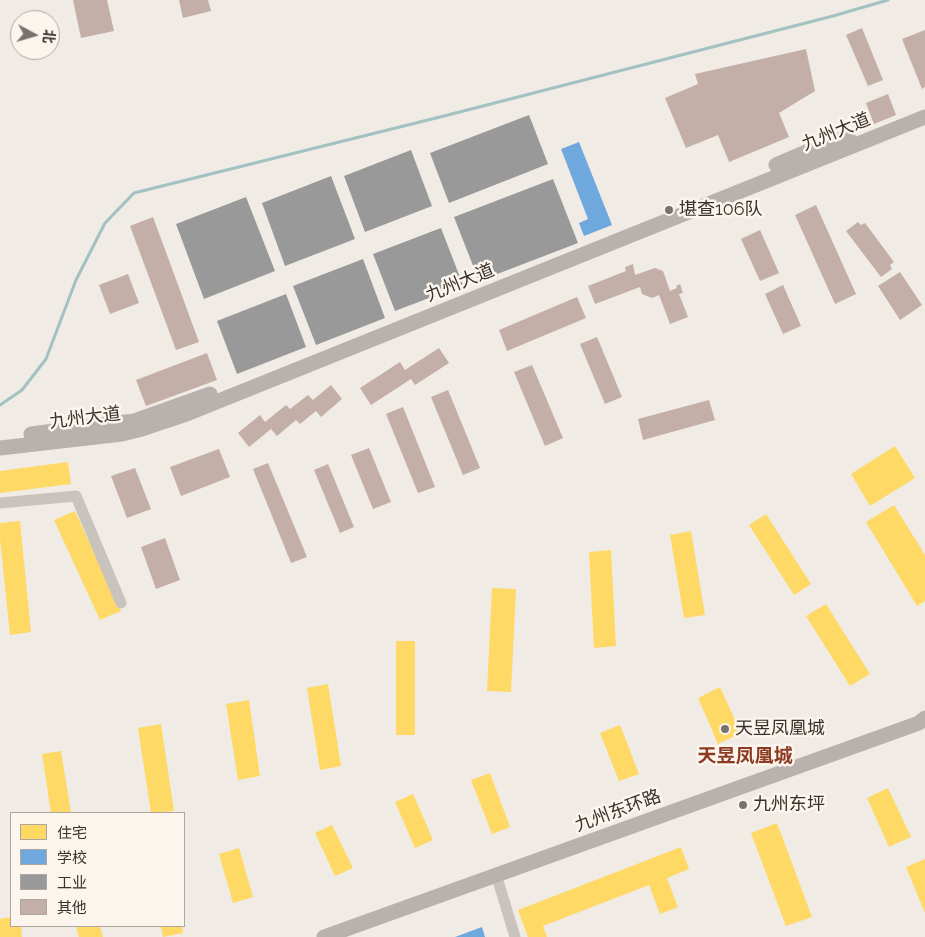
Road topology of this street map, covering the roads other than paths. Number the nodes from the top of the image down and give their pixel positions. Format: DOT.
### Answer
graph roads {
  1 [pos="925,111"];
  2 [pos="925,116"];
  3 [pos="0,438"];
  4 [pos="0,448"];
  5 [pos="0,503"];
  6 [pos="121,603"];
  7 [pos="925,718"];
  8 [pos="496,874"];
  9 [pos="324,937"];
  10 [pos="515,937"];
  1 -- 3 [label="main road"];
  2 -- 4 [label="main road, 九州大道"];
  5 -- 6 [label="street"];
  7 -- 8 [label="main road, 九州东环路"];
  8 -- 9 [label="main road, 九州东环路"];
  8 -- 10 [label="street"];
}
